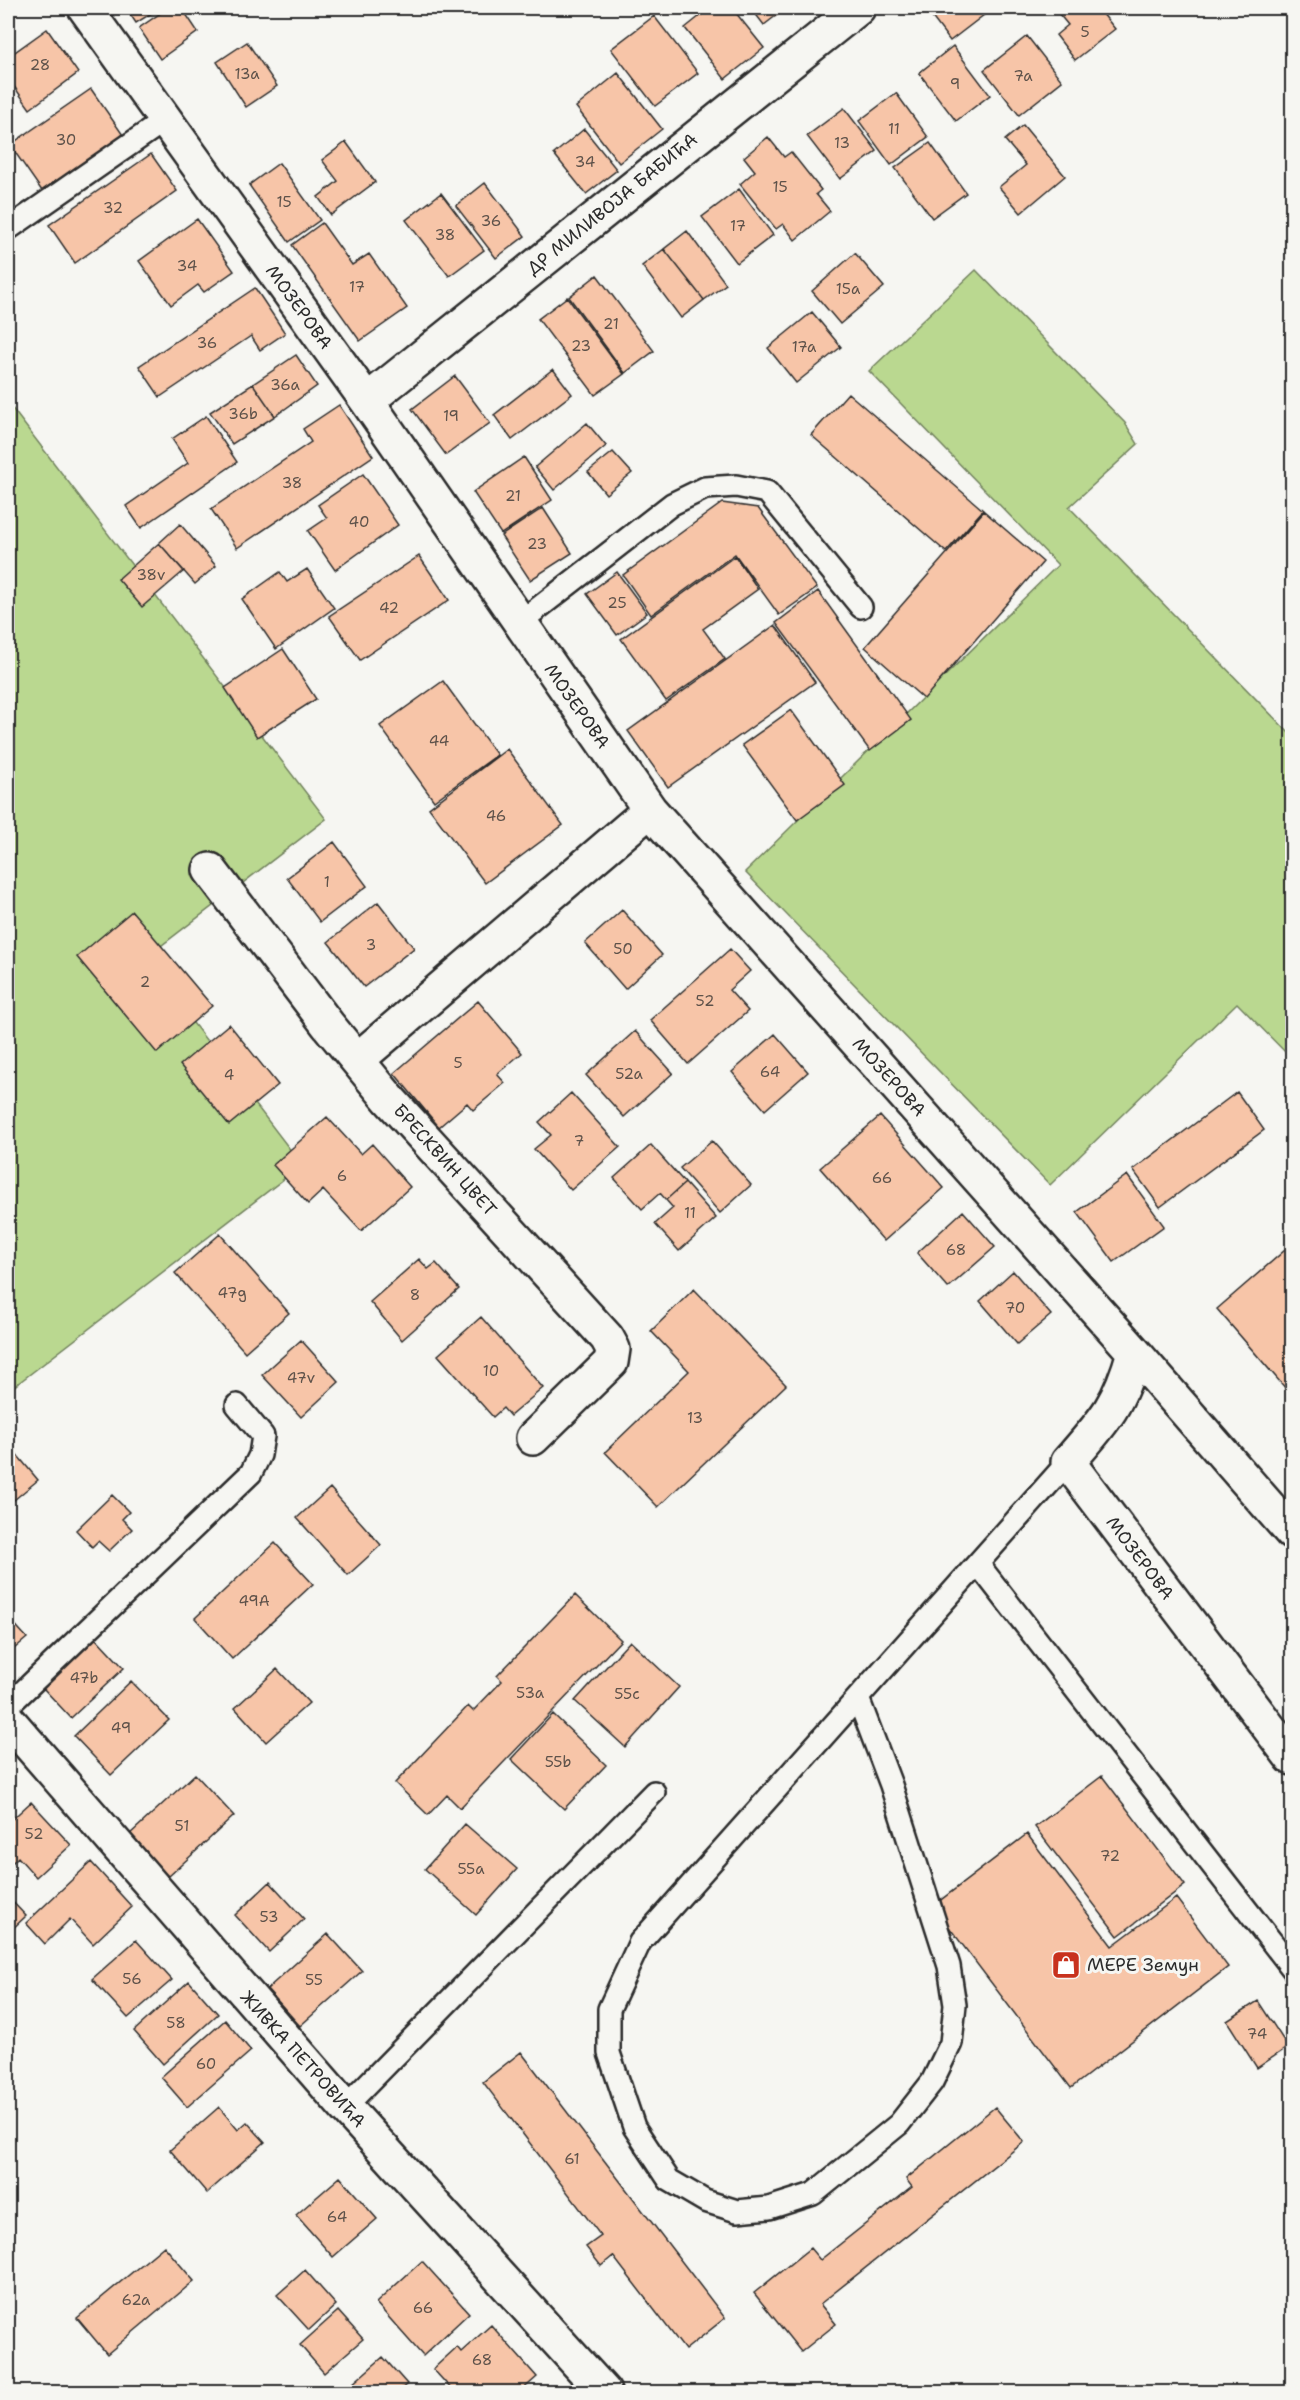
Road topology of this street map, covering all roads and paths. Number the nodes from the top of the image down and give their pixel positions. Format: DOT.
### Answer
graph roads {
  1 [pos="86,8"];
  2 [pos="858,8"];
  3 [pos="165,120"];
  4 [pos="8,229"];
  5 [pos="367,401"];
  6 [pos="861,607"];
  7 [pos="519,623"];
  8 [pos="650,810"];
  9 [pos="210,870"];
  10 [pos="357,1060"];
  11 [pos="1134,1352"];
  12 [pos="237,1405"];
  13 [pos="533,1438"];
  14 [pos="1068,1462"];
  15 [pos="1293,1533"];
  16 [pos="978,1564"];
  17 [pos="858,1698"];
  18 [pos="8,1706"];
  19 [pos="8,1720"];
  20 [pos="1293,1758"];
  21 [pos="654,1792"];
  22 [pos="1293,1968"];
  23 [pos="345,2107"];
  24 [pos="604,2392"];
  1 -- 3 [label="street, МОЗЕРОВА"];
  2 -- 5 [label="street, ДР МИЛИВОЈА БАБИЋА"];
  3 -- 4 [label="lane"];
  3 -- 5 [label="street, МОЗЕРОВА"];
  5 -- 7 [label="street, МОЗЕРОВА"];
  6 -- 7 [label="lane"];
  7 -- 8 [label="street, МОЗЕРОВА"];
  8 -- 10 [label="street"];
  8 -- 11 [label="street, МОЗЕРОВА"];
  9 -- 10 [label="street, БРЕСКВИН ЦВЕТ"];
  10 -- 13 [label="street, БРЕСКВИН ЦВЕТ"];
  11 -- 14 [label="street"];
  11 -- 15 [label="street, МОЗЕРОВА"];
  12 -- 18 [label="lane"];
  14 -- 16 [label="lane"];
  14 -- 20 [label="street, МОЗЕРОВА"];
  16 -- 17 [label="lane"];
  16 -- 22 [label="lane"];
  17 -- 17 [label="lane"];
  19 -- 23 [label="street, ЖИВКА ПЕТРОВИЋА"];
  21 -- 23 [label="lane"];
  23 -- 24 [label="street, ЖИВКА ПЕТРОВИЋА"];
}
